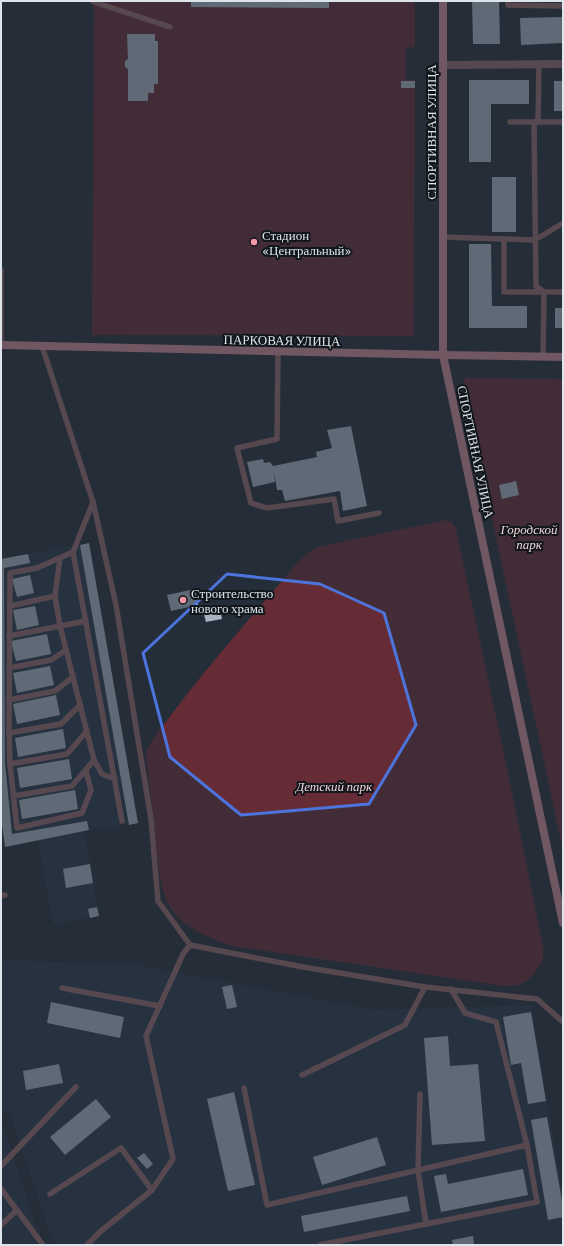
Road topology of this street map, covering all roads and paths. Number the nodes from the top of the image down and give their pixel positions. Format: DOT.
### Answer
graph roads {
  1 [pos="93,1"];
  2 [pos="442,1"];
  3 [pos="508,1"];
  4 [pos="563,6"];
  5 [pos="170,27"];
  6 [pos="539,64"];
  7 [pos="563,64"];
  8 [pos="443,65"];
  9 [pos="510,122"];
  10 [pos="536,122"];
  11 [pos="563,122"];
  12 [pos="563,223"];
  13 [pos="443,237"];
  14 [pos="504,239"];
  15 [pos="535,240"];
  16 [pos="1,270"];
  17 [pos="544,292"];
  18 [pos="563,292"];
  19 [pos="1,345"];
  20 [pos="42,346"];
  21 [pos="278,352"];
  22 [pos="443,355"];
  23 [pos="543,357"];
  24 [pos="563,357"];
  25 [pos="93,502"];
  26 [pos="379,513"];
  27 [pos="73,552"];
  28 [pos="60,558"];
  29 [pos="55,596"];
  30 [pos="10,606"];
  31 [pos="86,621"];
  32 [pos="60,626"];
  33 [pos="10,636"];
  34 [pos="66,650"];
  35 [pos="9,668"];
  36 [pos="73,677"];
  37 [pos="9,700"];
  38 [pos="80,706"];
  39 [pos="87,731"];
  40 [pos="9,733"];
  41 [pos="94,760"];
  42 [pos="10,764"];
  43 [pos="86,771"];
  44 [pos="115,779"];
  45 [pos="14,796"];
  46 [pos="122,821"];
  47 [pos="563,923"];
  48 [pos="190,945"];
  49 [pos="425,987"];
  50 [pos="62,988"];
  51 [pos="451,990"];
  52 [pos="160,1006"];
  53 [pos="563,1022"];
  54 [pos="302,1076"];
  55 [pos="76,1087"];
  56 [pos="244,1088"];
  57 [pos="420,1094"];
  58 [pos="527,1145"];
  59 [pos="1,1166"];
  60 [pos="418,1170"];
  61 [pos="1,1189"];
  62 [pos="152,1190"];
  63 [pos="50,1194"];
  64 [pos="17,1210"];
  65 [pos="426,1224"];
  66 [pos="1,1225"];
  67 [pos="43,1245"];
  68 [pos="87,1245"];
  69 [pos="320,1245"];
  1 -- 5 [label="lane"];
  2 -- 8 [label="street, СПОРТИВНАЯ УЛИЦА"];
  3 -- 4 [label="lane"];
  6 -- 7 [label="street"];
  6 -- 8 [label="street"];
  6 -- 10 [label="lane"];
  8 -- 13 [label="street, СПОРТИВНАЯ УЛИЦА"];
  9 -- 10 [label="lane"];
  10 -- 11 [label="lane"];
  10 -- 15 [label="lane"];
  12 -- 15 [label="lane"];
  13 -- 14 [label="lane"];
  13 -- 22 [label="street, СПОРТИВНАЯ УЛИЦА"];
  14 -- 15 [label="lane"];
  14 -- 17 [label="lane"];
  15 -- 17 [label="lane"];
  16 -- 19 [label="lane"];
  17 -- 18 [label="lane"];
  17 -- 23 [label="lane"];
  19 -- 20 [label="street, ПАРКОВАЯ УЛИЦА"];
  20 -- 21 [label="street, ПАРКОВАЯ УЛИЦА"];
  20 -- 25 [label="lane"];
  21 -- 22 [label="street, ПАРКОВАЯ УЛИЦА"];
  21 -- 26 [label="lane"];
  22 -- 23 [label="street, ПАРКОВАЯ УЛИЦА"];
  22 -- 47 [label="street, СПОРТИВНАЯ УЛИЦА"];
  23 -- 24 [label="street, ПАРКОВАЯ УЛИЦА"];
  25 -- 27 [label="lane"];
  25 -- 48 [label="lane"];
  27 -- 28 [label="lane"];
  27 -- 31 [label="lane"];
  28 -- 29 [label="lane"];
  28 -- 30 [label="lane"];
  29 -- 30 [label="lane"];
  29 -- 32 [label="lane"];
  30 -- 33 [label="lane"];
  31 -- 32 [label="lane"];
  31 -- 44 [label="lane"];
  32 -- 33 [label="lane"];
  32 -- 34 [label="lane"];
  33 -- 35 [label="lane"];
  34 -- 35 [label="lane"];
  34 -- 36 [label="lane"];
  35 -- 37 [label="lane"];
  36 -- 37 [label="lane"];
  36 -- 38 [label="lane"];
  37 -- 40 [label="lane"];
  38 -- 39 [label="lane"];
  38 -- 40 [label="lane"];
  39 -- 41 [label="lane"];
  39 -- 42 [label="lane"];
  40 -- 42 [label="lane"];
  41 -- 43 [label="lane"];
  41 -- 44 [label="lane"];
  42 -- 45 [label="lane"];
  43 -- 45 [label="lane"];
  43 -- 45 [label="lane"];
  44 -- 46 [label="lane"];
  48 -- 49 [label="lane"];
  48 -- 52 [label="lane"];
  49 -- 51 [label="lane"];
  49 -- 54 [label="lane"];
  50 -- 52 [label="lane"];
  51 -- 53 [label="lane"];
  51 -- 58 [label="lane"];
  52 -- 62 [label="lane"];
  55 -- 59 [label="lane"];
  56 -- 60 [label="lane"];
  57 -- 60 [label="lane"];
  58 -- 60 [label="lane"];
  58 -- 65 [label="lane"];
  60 -- 65 [label="lane"];
  61 -- 64 [label="lane"];
  62 -- 63 [label="lane"];
  62 -- 68 [label="lane"];
  64 -- 66 [label="lane"];
  64 -- 67 [label="lane"];
  65 -- 69 [label="lane"];
}
